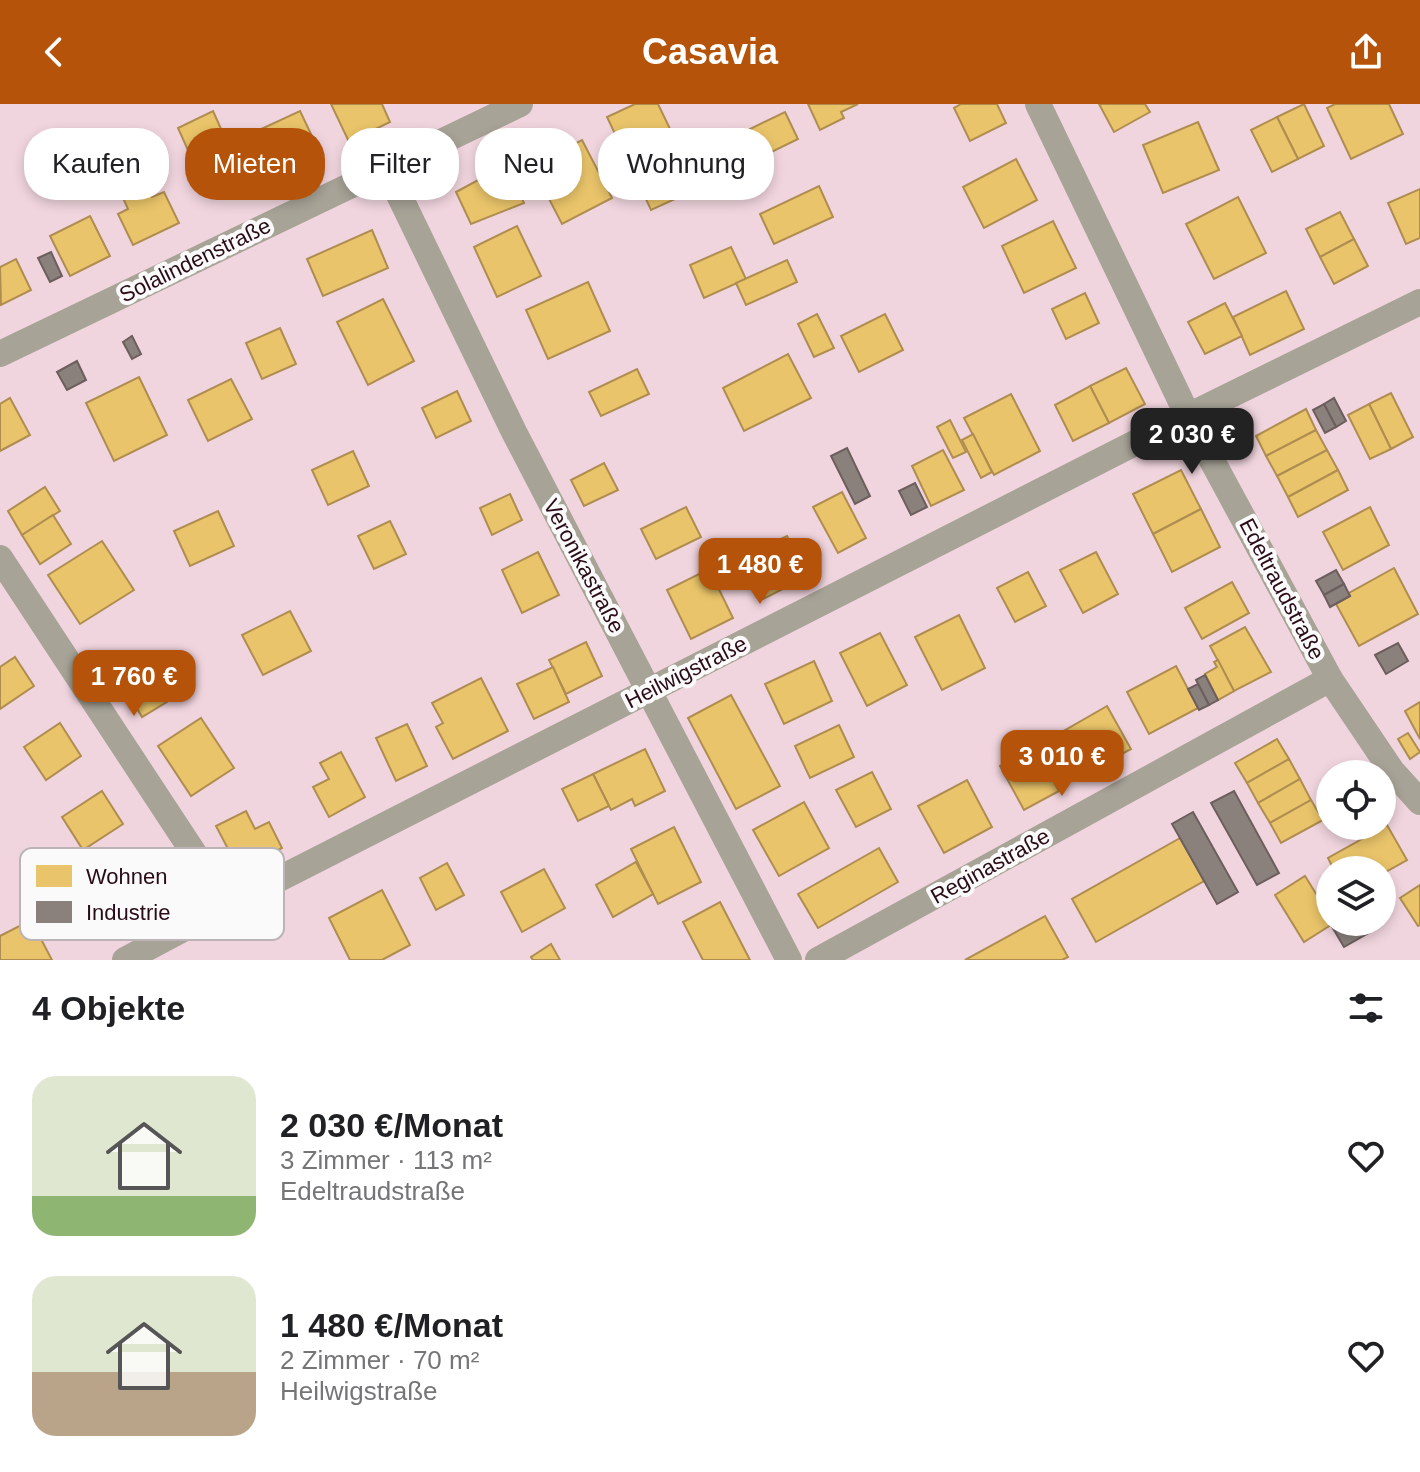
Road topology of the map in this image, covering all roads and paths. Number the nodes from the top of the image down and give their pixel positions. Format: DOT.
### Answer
graph roads {
  1 [pos="520,104"];
  2 [pos="1038,104"];
  3 [pos="459,133"];
  4 [pos="341,190"];
  5 [pos="402,200"];
  6 [pos="1420,302"];
  7 [pos="0,354"];
  8 [pos="1188,416"];
  9 [pos="0,558"];
  10 [pos="1330,679"];
  11 [pos="649,691"];
  12 [pos="1418,797"];
  13 [pos="191,848"];
  14 [pos="284,877"];
  15 [pos="162,940"];
  16 [pos="125,960"];
  17 [pos="789,960"];
  18 [pos="818,960"];
  1 -- 3 [label="street, Solalindenstraße"];
  2 -- 8 [label="street, Edeltraudstraße"];
  4 -- 7 [label="street, Solalindenstraße"];
  5 -- 11 [label="street, Veronikastraße"];
  6 -- 8 [label="street, Heilwigstraße"];
  8 -- 10 [label="street, Edeltraudstraße"];
  8 -- 11 [label="street, Heilwigstraße"];
  9 -- 13 [label="street"];
  10 -- 12 [label="street, Edeltraudstraße"];
  10 -- 18 [label="street, Reginastraße"];
  11 -- 14 [label="street, Heilwigstraße"];
  11 -- 17 [label="street, Veronikastraße"];
  15 -- 16 [label="street, Heilwigstraße"];
}
